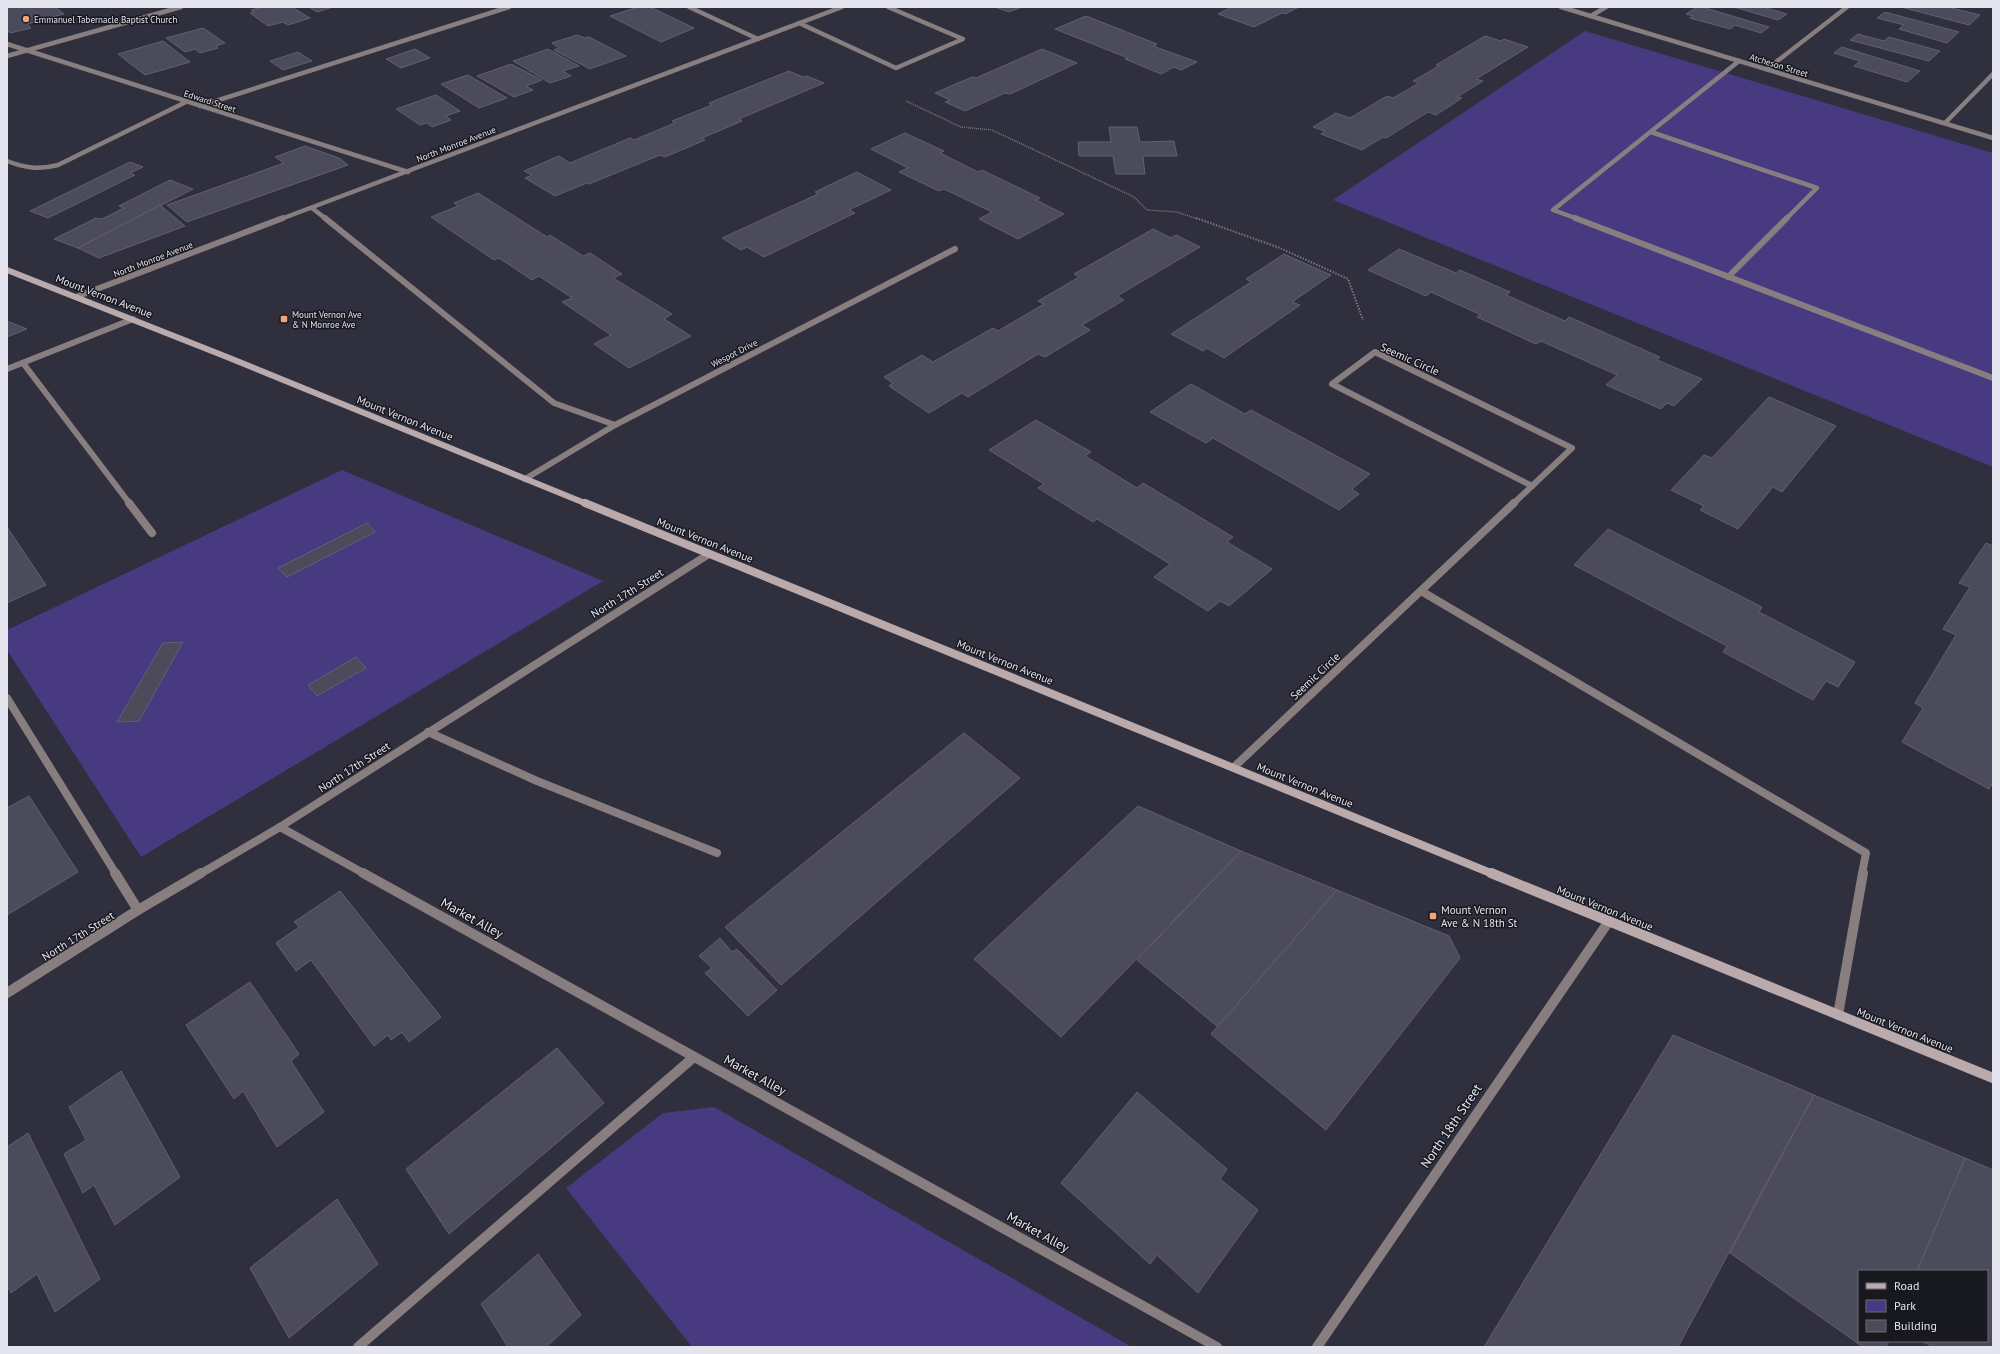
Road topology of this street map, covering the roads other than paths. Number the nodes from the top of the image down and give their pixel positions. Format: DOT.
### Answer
graph roads {
  1 [pos="180,7"];
  2 [pos="509,7"];
  3 [pos="689,7"];
  4 [pos="842,7"];
  5 [pos="888,7"];
  6 [pos="1561,7"];
  7 [pos="1606,7"];
  8 [pos="1847,7"];
  9 [pos="1591,16"];
  10 [pos="799,23"];
  11 [pos="758,39"];
  12 [pos="7,44"];
  13 [pos="26,50"];
  14 [pos="7,56"];
  15 [pos="1739,61"];
  16 [pos="1767,69"];
  17 [pos="1993,74"];
  18 [pos="186,102"];
  19 [pos="200,106"];
  20 [pos="1945,123"];
  21 [pos="1651,132"];
  22 [pos="1993,138"];
  23 [pos="7,161"];
  24 [pos="408,172"];
  25 [pos="312,208"];
  26 [pos="955,249"];
  27 [pos="7,270"];
  28 [pos="1728,277"];
  29 [pos="76,297"];
  30 [pos="133,319"];
  31 [pos="23,362"];
  32 [pos="7,369"];
  33 [pos="1993,378"];
  34 [pos="615,425"];
  35 [pos="525,478"];
  36 [pos="1532,486"];
  37 [pos="152,533"];
  38 [pos="709,554"];
  39 [pos="1421,591"];
  40 [pos="7,698"];
  41 [pos="428,732"];
  42 [pos="1234,768"];
  43 [pos="280,827"];
  44 [pos="717,853"];
  45 [pos="138,910"];
  46 [pos="1609,921"];
  47 [pos="7,993"];
  48 [pos="1838,1015"];
  49 [pos="694,1057"];
  50 [pos="1993,1078"];
  51 [pos="358,1347"];
  52 [pos="1217,1347"];
  53 [pos="1317,1347"];
  1 -- 13 [label="street"];
  2 -- 19 [label="street"];
  3 -- 11 [label="street"];
  4 -- 10 [label="street, North Monroe Avenue"];
  5 -- 10 [label="street"];
  6 -- 9 [label="street, Atcheson Street"];
  7 -- 9 [label="street"];
  8 -- 16 [label="street"];
  9 -- 15 [label="street, Atcheson Street"];
  10 -- 11 [label="street, North Monroe Avenue"];
  11 -- 24 [label="street, North Monroe Avenue"];
  12 -- 13 [label="street, Edward Street"];
  13 -- 14 [label="street"];
  13 -- 18 [label="street, Edward Street"];
  15 -- 16 [label="street, Atcheson Street"];
  15 -- 21 [label="street"];
  16 -- 20 [label="street, Atcheson Street"];
  17 -- 20 [label="street"];
  18 -- 19 [label="street, Edward Street"];
  18 -- 23 [label="street"];
  19 -- 24 [label="street, Edward Street"];
  20 -- 22 [label="street, Atcheson Street"];
  21 -- 28 [label="street"];
  21 -- 28 [label="street"];
  24 -- 25 [label="street, North Monroe Avenue"];
  25 -- 29 [label="street, North Monroe Avenue"];
  25 -- 34 [label="street"];
  26 -- 34 [label="street, Wespot Drive"];
  27 -- 29 [label="street, Mount Vernon Avenue"];
  28 -- 33 [label="street"];
  29 -- 30 [label="street, Mount Vernon Avenue"];
  30 -- 31 [label="street"];
  30 -- 35 [label="street, Mount Vernon Avenue"];
  31 -- 32 [label="street"];
  31 -- 37 [label="street"];
  34 -- 35 [label="street, Wespot Drive"];
  35 -- 38 [label="street, Mount Vernon Avenue"];
  36 -- 36 [label="street, Seemic Circle"];
  36 -- 39 [label="street, Seemic Circle"];
  38 -- 41 [label="street, North 17th Street"];
  38 -- 42 [label="street, Mount Vernon Avenue"];
  39 -- 42 [label="street, Seemic Circle"];
  39 -- 48 [label="street"];
  40 -- 45 [label="street"];
  41 -- 43 [label="street, North 17th Street"];
  41 -- 44 [label="street"];
  42 -- 46 [label="street, Mount Vernon Avenue"];
  43 -- 45 [label="street, North 17th Street"];
  43 -- 49 [label="street, Market Alley"];
  45 -- 47 [label="street, North 17th Street"];
  46 -- 48 [label="street, Mount Vernon Avenue"];
  46 -- 53 [label="street, North 18th Street"];
  48 -- 50 [label="street, Mount Vernon Avenue"];
  49 -- 51 [label="street"];
  49 -- 52 [label="street, Market Alley"];
}
